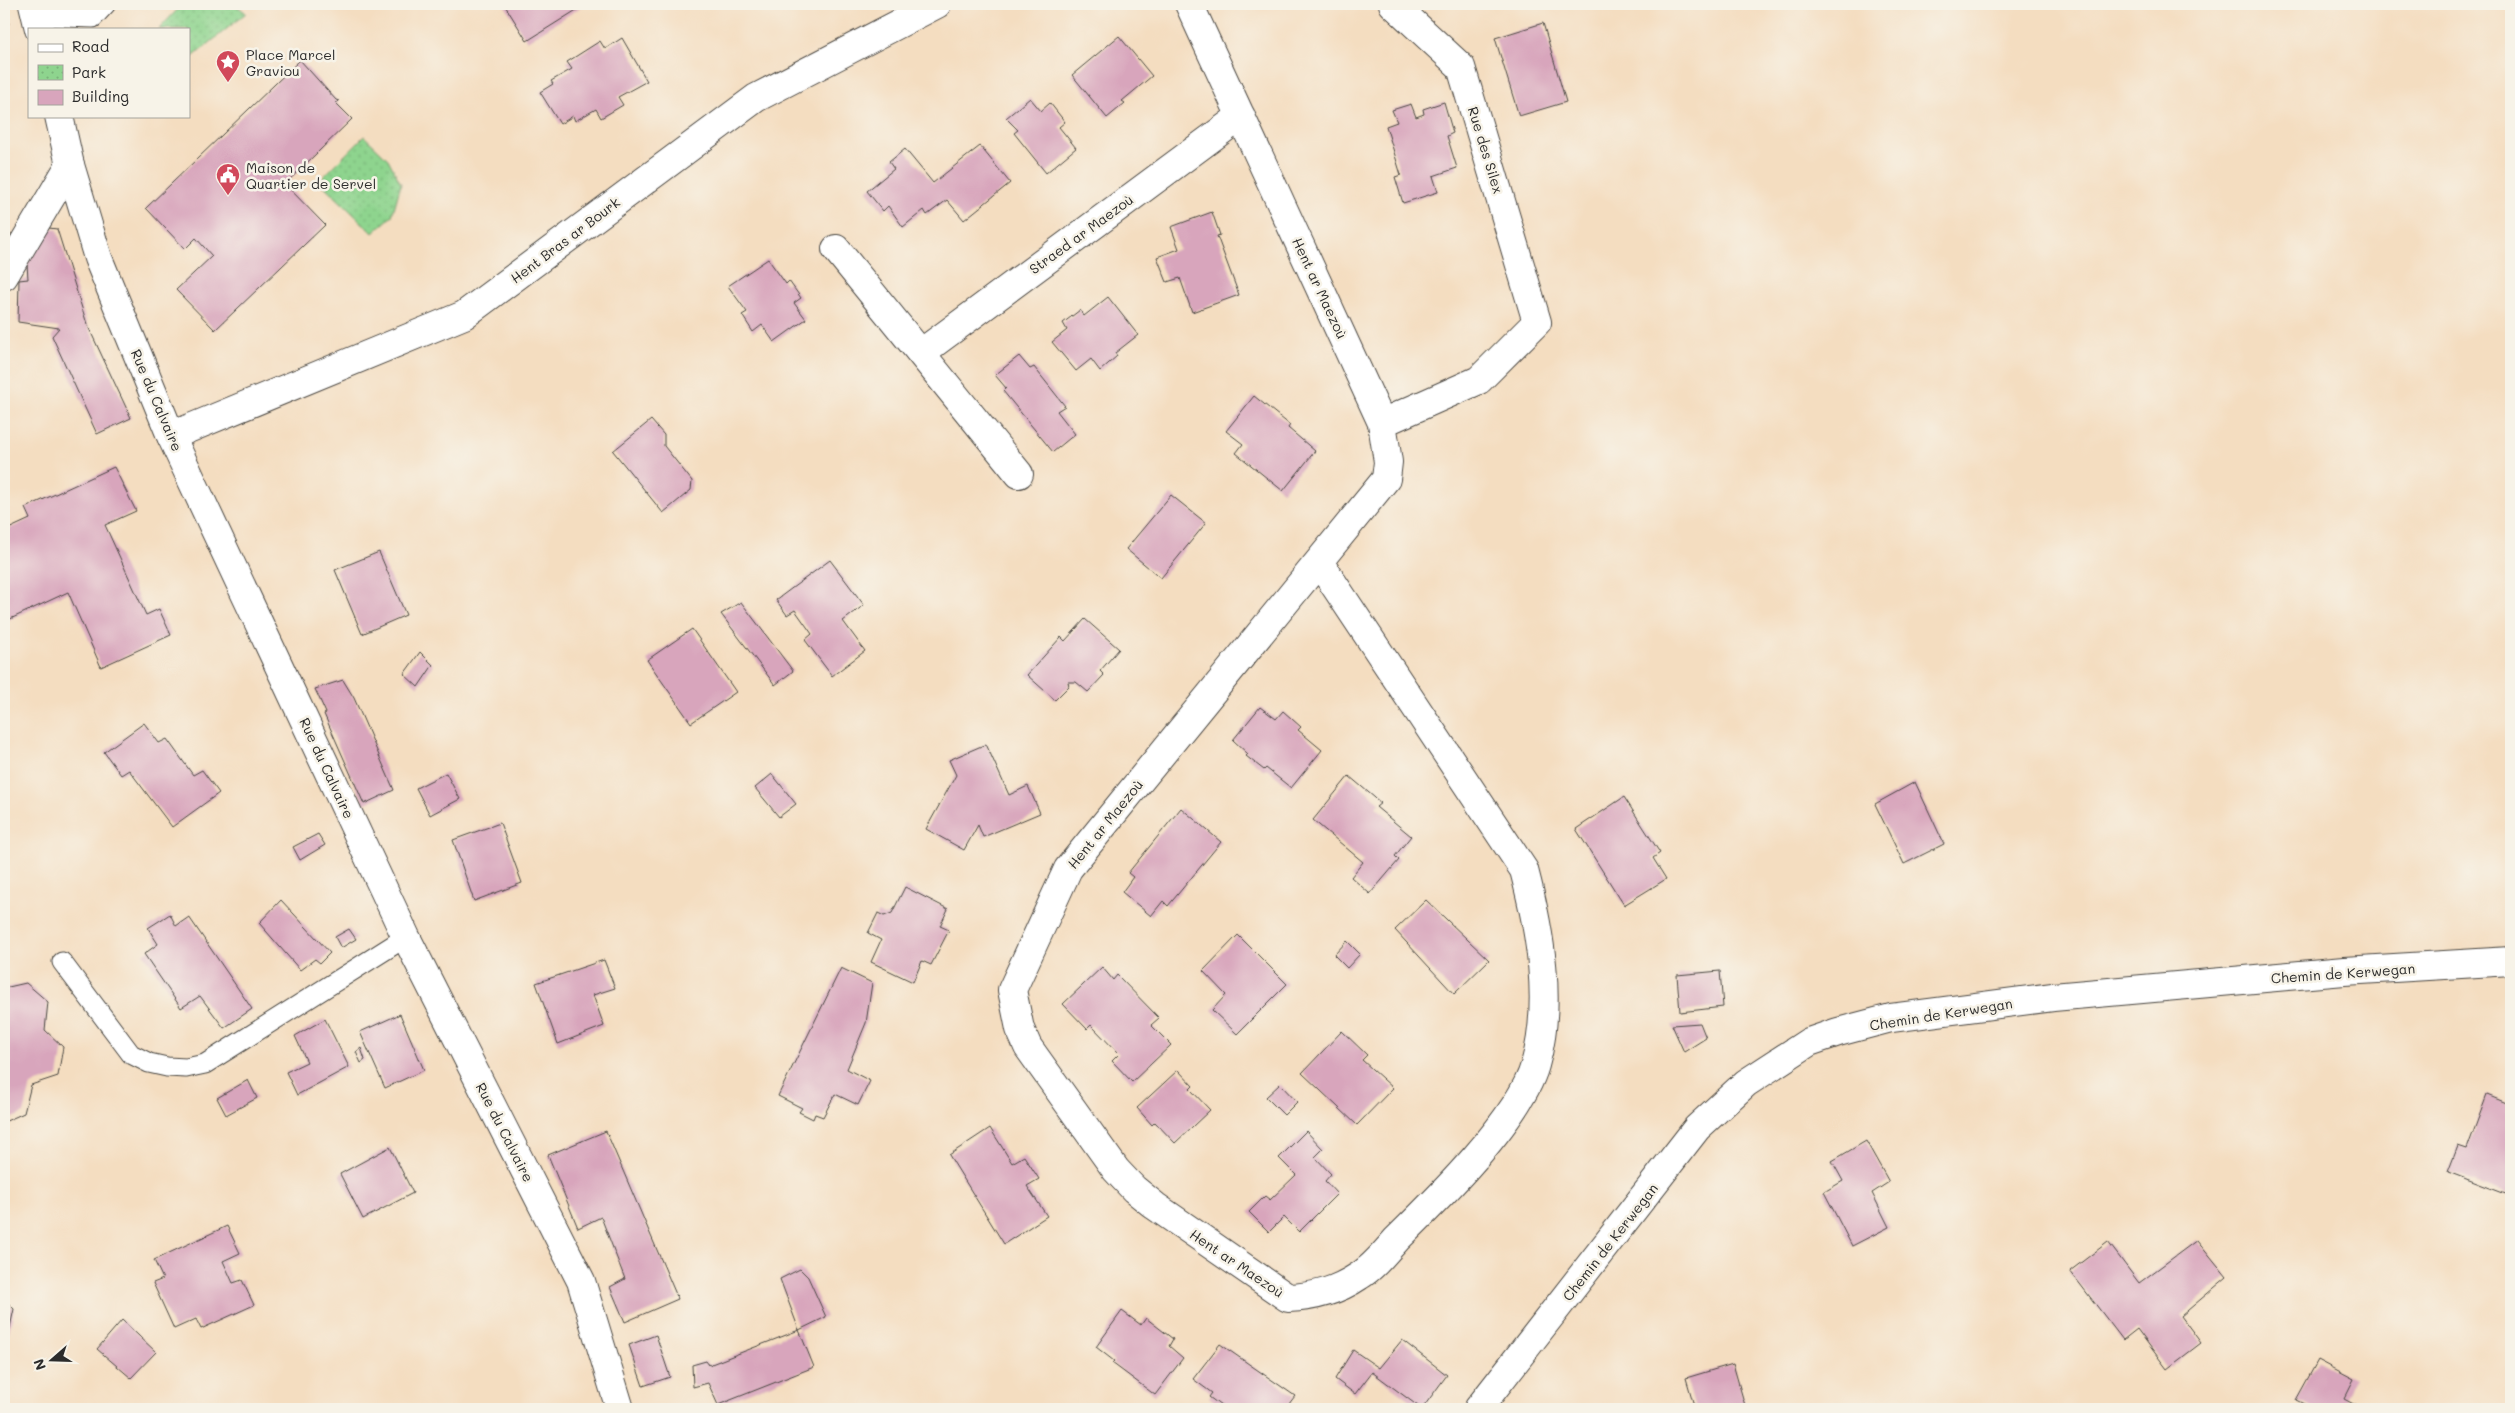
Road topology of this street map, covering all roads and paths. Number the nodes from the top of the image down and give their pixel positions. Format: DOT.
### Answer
graph roads {
  1 [pos="106,4"];
  2 [pos="937,4"];
  3 [pos="1189,4"];
  4 [pos="1393,4"];
  5 [pos="36,16"];
  6 [pos="1241,116"];
  7 [pos="59,118"];
  8 [pos="70,166"];
  9 [pos="836,249"];
  10 [pos="4,276"];
  11 [pos="921,353"];
  12 [pos="1382,423"];
  13 [pos="171,436"];
  14 [pos="1019,474"];
  15 [pos="1319,562"];
  16 [pos="406,937"];
  17 [pos="2511,961"];
  18 [pos="62,962"];
  19 [pos="620,1409"];
  20 [pos="1478,1409"];
  1 -- 5 [label="lane"];
  2 -- 13 [label="street, Hent Bras ar Bourk"];
  3 -- 6 [label="street, Hent ar Maezoù"];
  4 -- 12 [label="street, Rue des Silex"];
  6 -- 11 [label="street, Straed ar Maezoù"];
  6 -- 12 [label="street, Hent ar Maezoù"];
  7 -- 8 [label="street, Rue du Calvaire"];
  8 -- 10 [label="street"];
  8 -- 13 [label="street, Rue du Calvaire"];
  9 -- 11 [label="street"];
  11 -- 14 [label="street"];
  12 -- 15 [label="street, Hent ar Maezoù"];
  13 -- 16 [label="street, Rue du Calvaire"];
  15 -- 15 [label="street, Hent ar Maezoù"];
  16 -- 18 [label="lane"];
  16 -- 19 [label="street, Rue du Calvaire"];
  17 -- 20 [label="street, Chemin de Kerwegan"];
}
